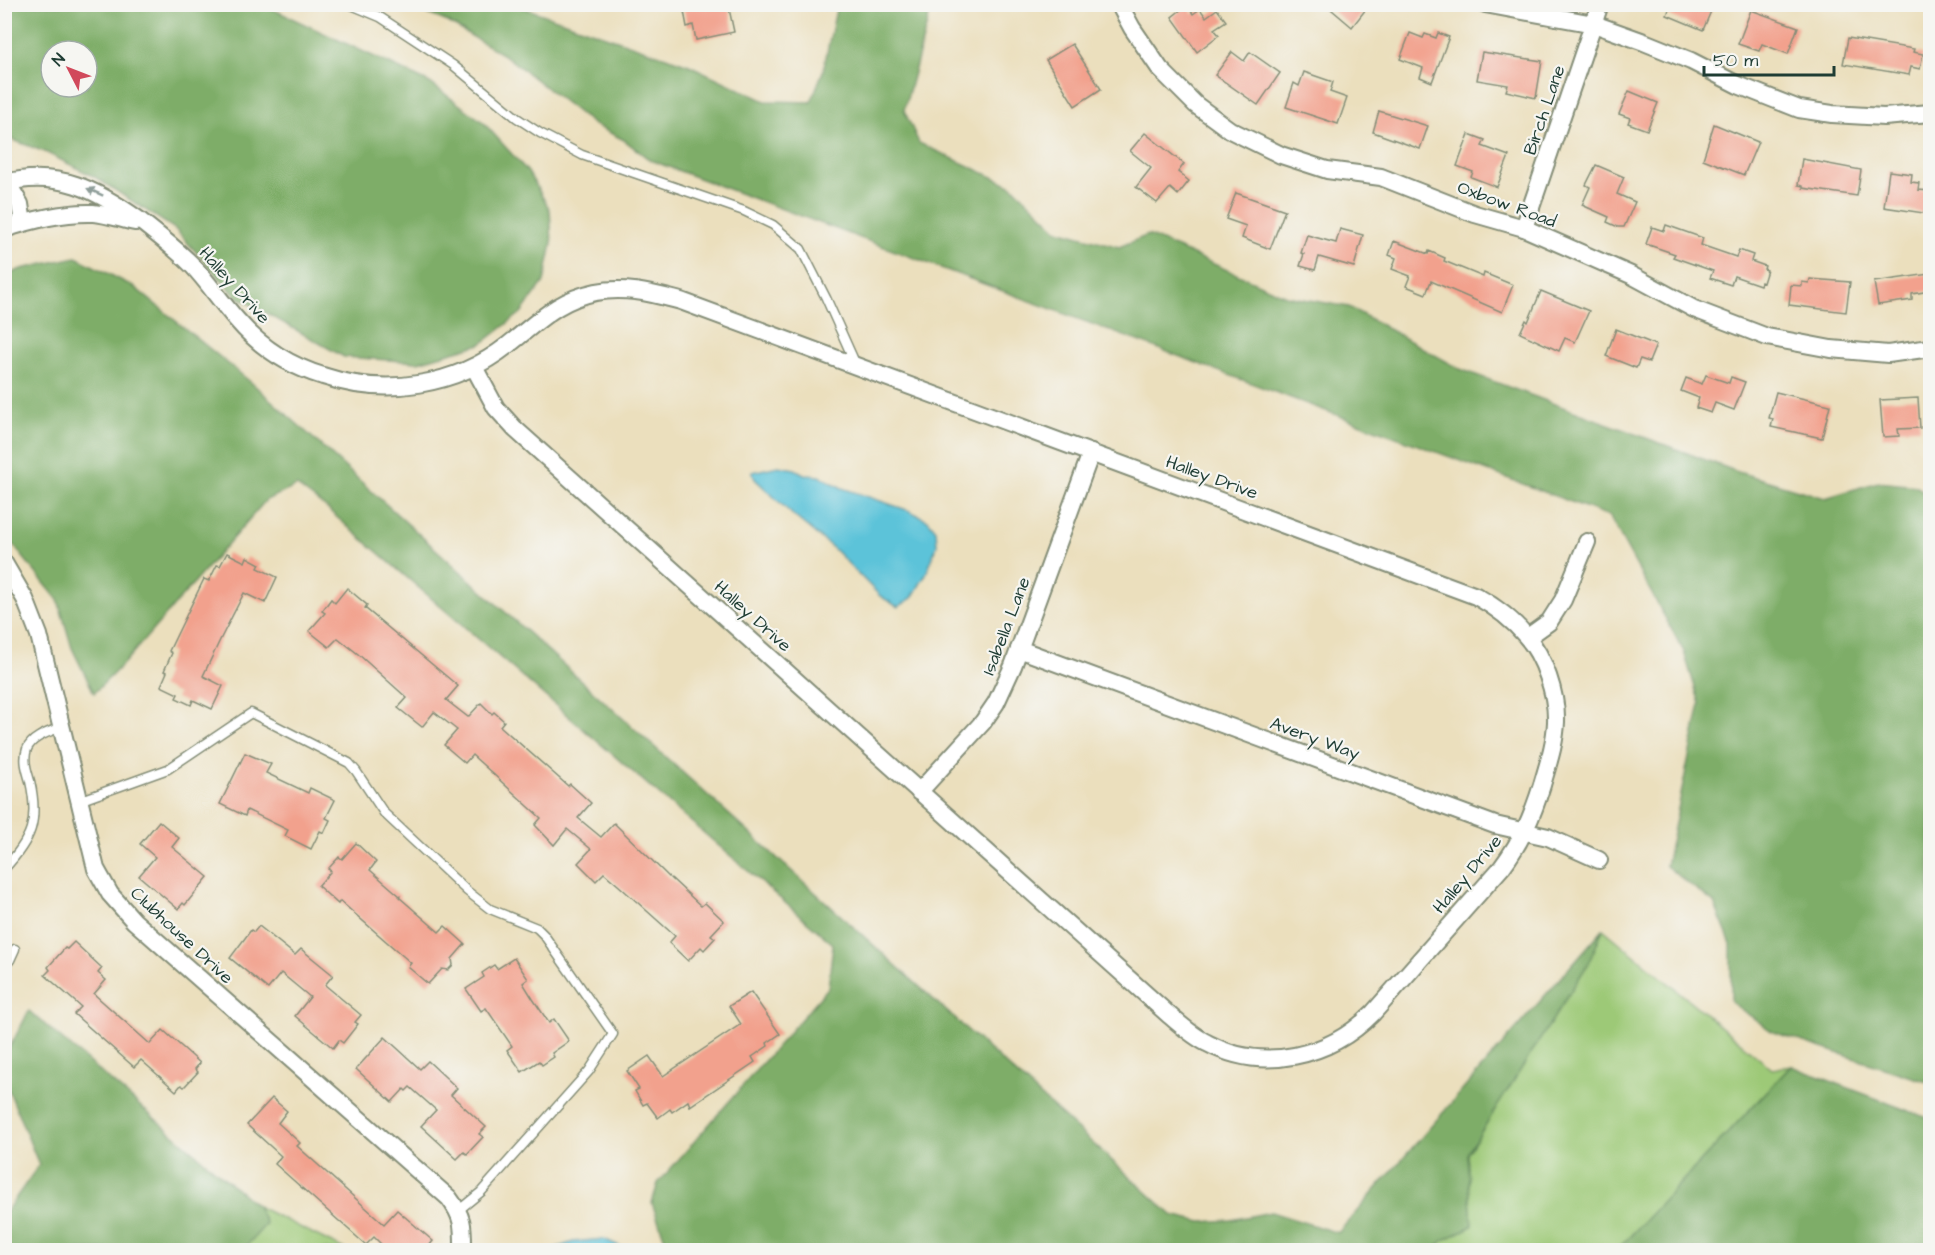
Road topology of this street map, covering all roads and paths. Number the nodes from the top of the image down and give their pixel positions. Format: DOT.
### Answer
graph roads {
  1 [pos="350,4"];
  2 [pos="1119,4"];
  3 [pos="1485,4"];
  4 [pos="1600,4"];
  5 [pos="1594,24"];
  6 [pos="1930,113"];
  7 [pos="6,183"];
  8 [pos="24,223"];
  9 [pos="144,224"];
  10 [pos="1524,228"];
  11 [pos="4,229"];
  12 [pos="1930,348"];
  13 [pos="856,365"];
  14 [pos="474,368"];
  15 [pos="1092,453"];
  16 [pos="1587,542"];
  17 [pos="4,563"];
  18 [pos="1528,637"];
  19 [pos="1019,649"];
  20 [pos="61,727"];
  21 [pos="919,792"];
  22 [pos="79,801"];
  23 [pos="1525,832"];
  24 [pos="1599,860"];
  25 [pos="4,868"];
  26 [pos="15,949"];
  27 [pos="4,966"];
  28 [pos="459,1210"];
  29 [pos="463,1251"];
  1 -- 13 [label="lane"];
  2 -- 10 [label="street, Oxbow Road"];
  3 -- 5 [label="street"];
  4 -- 5 [label="street, Birch Lane"];
  5 -- 6 [label="street"];
  5 -- 10 [label="street, Birch Lane"];
  7 -- 8 [label="street"];
  9 -- 7 [label="street, Halley Drive, one-way"];
  8 -- 9 [label="street, Halley Drive"];
  8 -- 11 [label="street, Halley Drive"];
  9 -- 14 [label="street, Halley Drive"];
  10 -- 12 [label="street, Oxbow Road"];
  13 -- 14 [label="street, Halley Drive"];
  13 -- 15 [label="street, Halley Drive"];
  14 -- 21 [label="street, Halley Drive"];
  15 -- 18 [label="street, Halley Drive"];
  15 -- 19 [label="street, Isabella Lane"];
  16 -- 18 [label="street"];
  17 -- 20 [label="street, Clubhouse Drive"];
  18 -- 23 [label="street, Halley Drive"];
  19 -- 21 [label="street, Isabella Lane"];
  19 -- 23 [label="street, Avery Way"];
  20 -- 22 [label="street, Clubhouse Drive"];
  20 -- 25 [label="lane"];
  21 -- 23 [label="street, Halley Drive"];
  22 -- 28 [label="street, Clubhouse Drive"];
  22 -- 28 [label="lane"];
  23 -- 24 [label="street, Avery Way"];
  26 -- 27 [label="lane"];
  28 -- 29 [label="street"];
}
